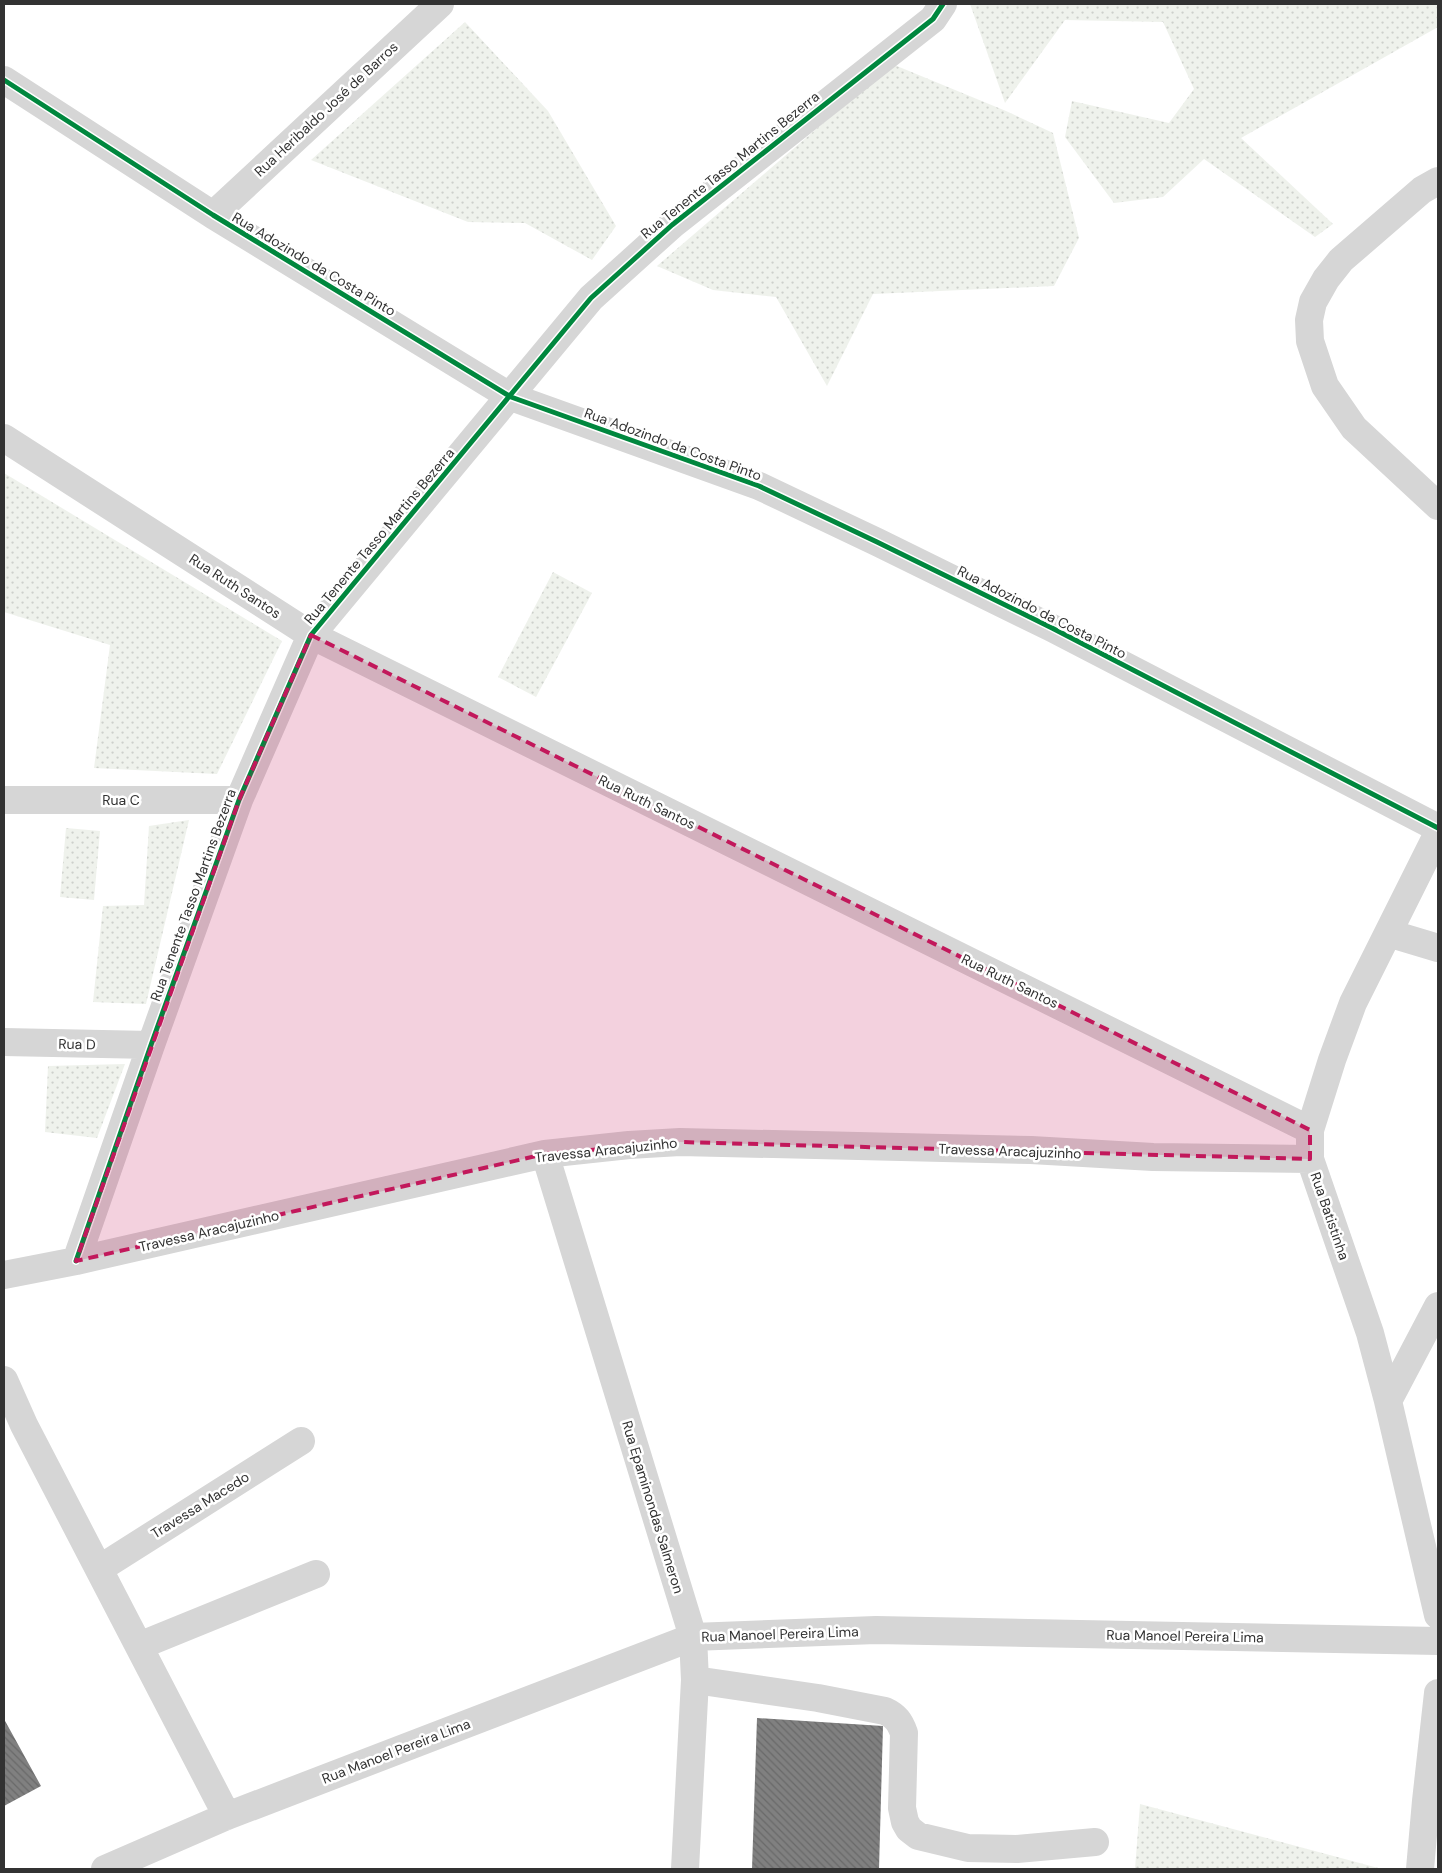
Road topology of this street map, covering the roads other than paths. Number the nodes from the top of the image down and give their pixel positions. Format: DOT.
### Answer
graph roads {
  1 [pos="440,4"];
  2 [pos="938,11"];
  3 [pos="4,80"];
  4 [pos="1438,180"];
  5 [pos="213,215"];
  6 [pos="511,397"];
  7 [pos="4,438"];
  8 [pos="1438,506"];
  9 [pos="311,635"];
  10 [pos="4,800"];
  11 [pos="239,800"];
  12 [pos="1438,828"];
  13 [pos="1438,833"];
  14 [pos="1388,933"];
  15 [pos="1438,948"];
  16 [pos="4,1042"];
  17 [pos="151,1045"];
  18 [pos="1310,1130"];
  19 [pos="545,1154"];
  20 [pos="1310,1159"];
  21 [pos="76,1261"];
  22 [pos="4,1275"];
  23 [pos="1438,1306"];
  24 [pos="4,1380"];
  25 [pos="1388,1401"];
  26 [pos="301,1441"];
  27 [pos="99,1569"];
  28 [pos="316,1574"];
  29 [pos="1438,1615"];
  30 [pos="693,1637"];
  31 [pos="1438,1641"];
  32 [pos="139,1646"];
  33 [pos="695,1680"];
  34 [pos="1438,1693"];
  35 [pos="227,1816"];
  36 [pos="1095,1842"];
  37 [pos="105,1869"];
  38 [pos="685,1869"];
  39 [pos="1420,1869"];
  1 -- 5 [label="street, Rua Heribaldo José de Barros"];
  2 -- 6 [label="street, Rua Tenente Tasso Martins Bezerra"];
  3 -- 5 [label="street, Rua Adozindo da Costa Pinto"];
  4 -- 8 [label="street"];
  5 -- 6 [label="street, Rua Adozindo da Costa Pinto"];
  6 -- 9 [label="street, Rua Tenente Tasso Martins Bezerra"];
  6 -- 12 [label="street, Rua Adozindo da Costa Pinto"];
  7 -- 9 [label="street, Rua Ruth Santos"];
  9 -- 11 [label="street, Rua Tenente Tasso Martins Bezerra"];
  9 -- 18 [label="street, Rua Ruth Santos"];
  10 -- 11 [label="street, Rua C"];
  11 -- 17 [label="street, Rua Tenente Tasso Martins Bezerra"];
  13 -- 14 [label="street, Rua Batistinha"];
  14 -- 15 [label="street"];
  14 -- 18 [label="street, Rua Batistinha"];
  16 -- 17 [label="street, Rua D"];
  17 -- 21 [label="street, Rua Tenente Tasso Martins Bezerra"];
  18 -- 20 [label="street, Rua Batistinha"];
  19 -- 20 [label="street, Travessa Aracajuzinho"];
  19 -- 21 [label="street, Travessa Aracajuzinho"];
  19 -- 30 [label="street, Rua Epaminondas Salmeron"];
  20 -- 25 [label="street, Rua Batistinha"];
  21 -- 22 [label="street, Travessa Aracajuzinho"];
  23 -- 25 [label="street"];
  24 -- 27 [label="street"];
  25 -- 29 [label="street, Rua Batistinha"];
  26 -- 27 [label="street, Travessa Macedo"];
  27 -- 32 [label="street"];
  28 -- 32 [label="street"];
  30 -- 31 [label="street, Rua Manoel Pereira Lima"];
  30 -- 33 [label="street, Rua Epaminondas Salmeron"];
  30 -- 35 [label="street, Rua Manoel Pereira Lima"];
  32 -- 35 [label="street"];
  33 -- 36 [label="street"];
  33 -- 38 [label="street, Rua Epaminondas Salmeron"];
  34 -- 39 [label="street"];
  35 -- 37 [label="street, Rua Manoel Pereira Lima"];
}
